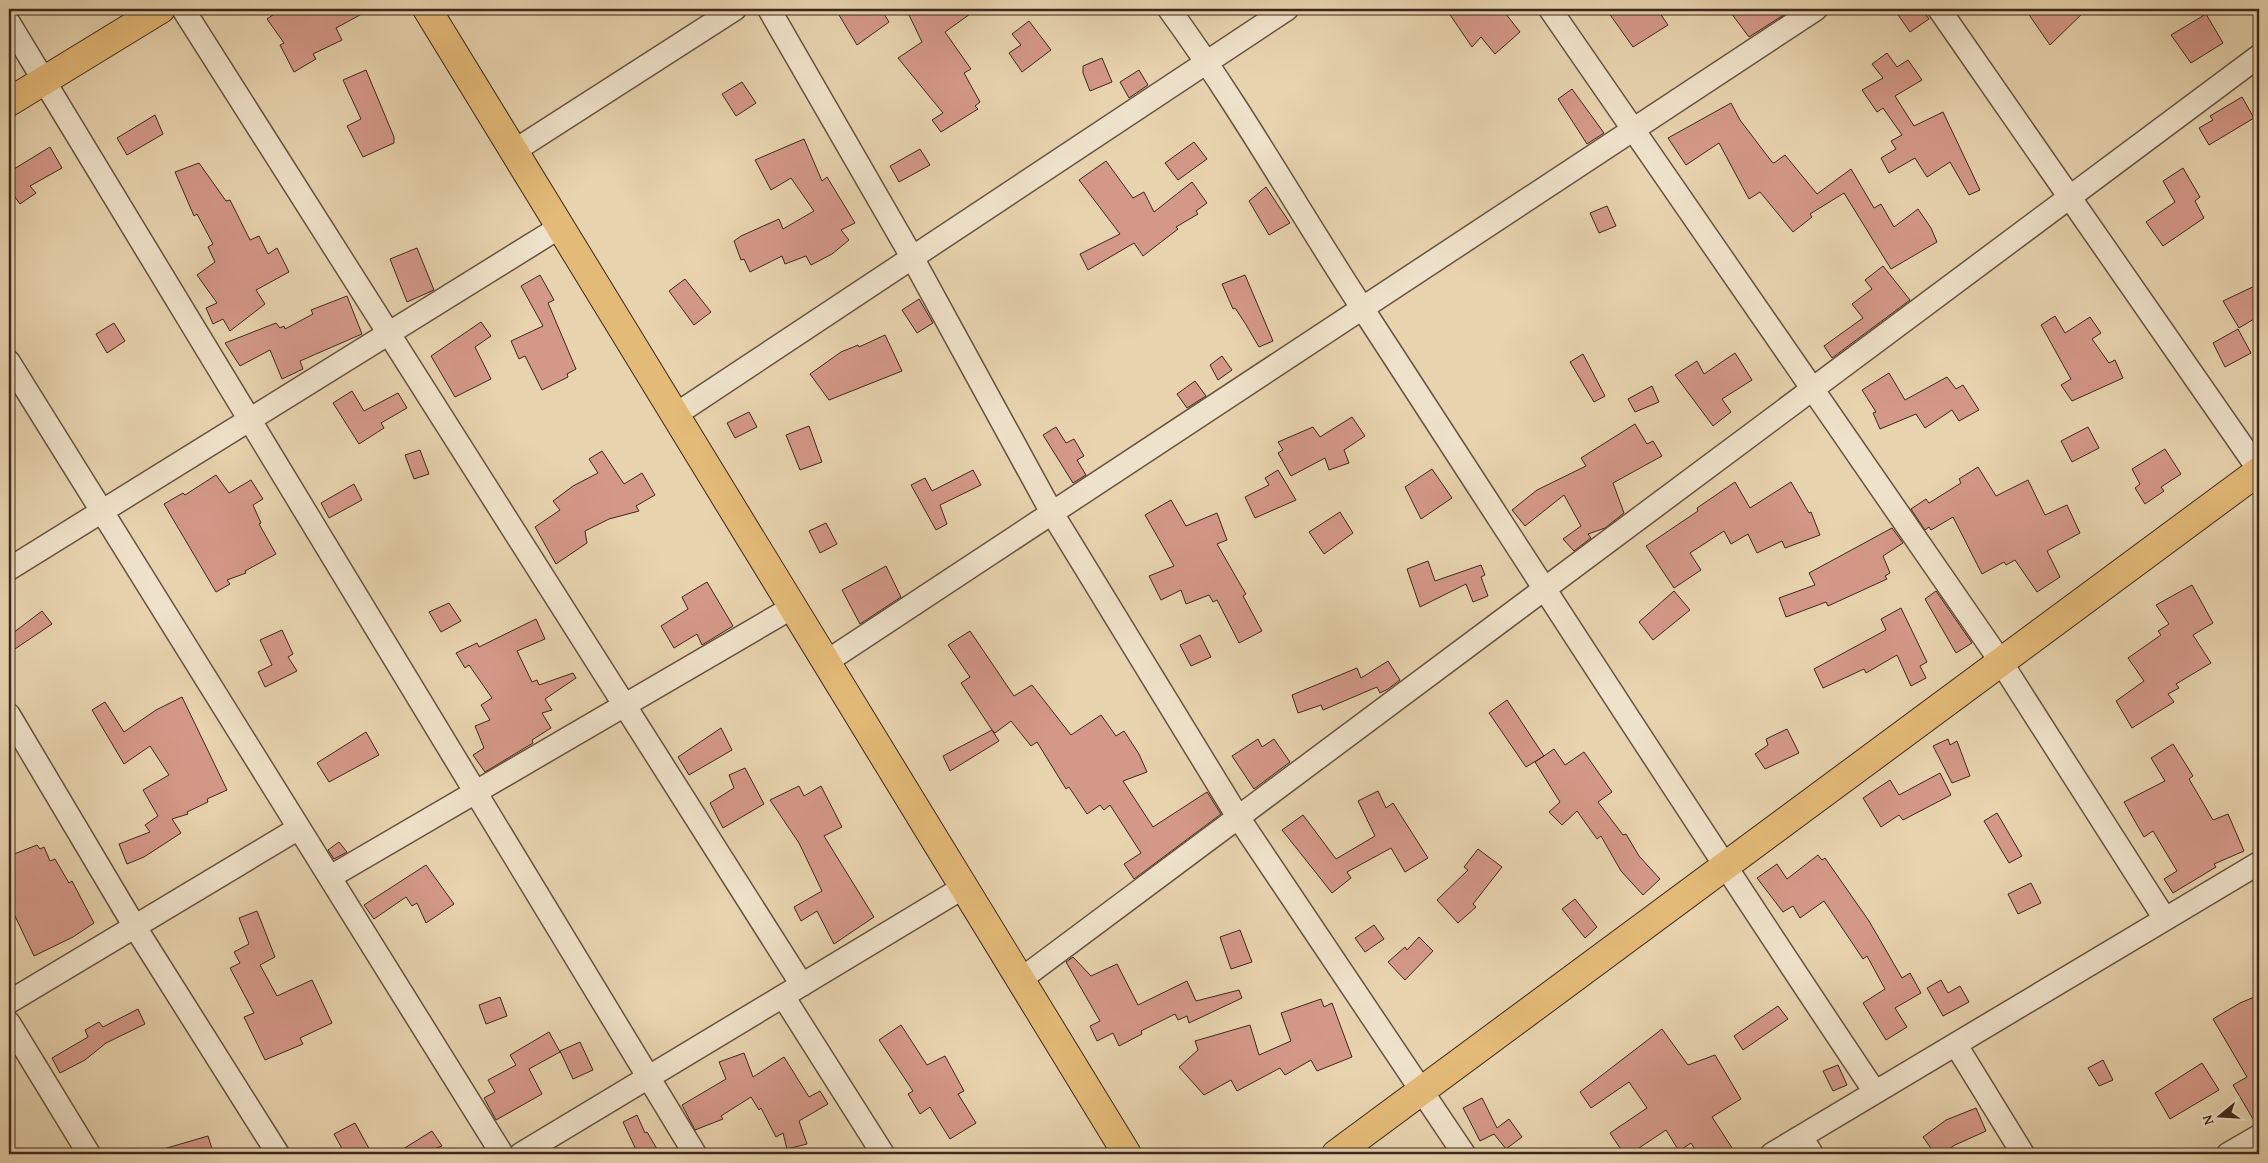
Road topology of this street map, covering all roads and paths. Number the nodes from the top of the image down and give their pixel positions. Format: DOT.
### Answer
graph roads {
  1 [pos="161,9"];
  2 [pos="183,9"];
  3 [pos="427,9"];
  4 [pos="735,9"];
  5 [pos="770,9"];
  6 [pos="1169,9"];
  7 [pos="1287,9"];
  8 [pos="1550,9"];
  9 [pos="1816,9"];
  10 [pos="1939,9"];
  11 [pos="9,23"];
  12 [pos="2259,56"];
  13 [pos="1208,61"];
  14 [pos="44,81"];
  15 [pos="9,102"];
  16 [pos="1634,129"];
  17 [pos="514,151"];
  18 [pos="2071,197"];
  19 [pos="560,227"];
  20 [pos="912,257"];
  21 [pos="1362,308"];
  22 [pos="389,334"];
  23 [pos="9,362"];
  24 [pos="1813,389"];
  25 [pos="675,415"];
  26 [pos="250,420"];
  27 [pos="2259,470"];
  28 [pos="102,512"];
  29 [pos="1052,513"];
  30 [pos="9,569"];
  31 [pos="1545,589"];
  32 [pos="793,607"];
  33 [pos="826,662"];
  34 [pos="2001,662"];
  35 [pos="624,705"];
  36 [pos="9,715"];
  37 [pos="476,792"];
  38 [pos="1238,817"];
  39 [pos="299,828"];
  40 [pos="2259,863"];
  41 [pos="1724,867"];
  42 [pos="330,877"];
  43 [pos="964,887"];
  44 [pos="2165,919"];
  45 [pos="135,927"];
  46 [pos="1020,980"];
  47 [pos="802,985"];
  48 [pos="783,996"];
  49 [pos="9,1002"];
  50 [pos="9,1023"];
  51 [pos="1956,1045"];
  52 [pos="648,1077"];
  53 [pos="1422,1091"];
  54 [pos="1875,1092"];
  55 [pos="2259,1136"];
  56 [pos="1807,1146"];
  57 [pos="89,1154"];
  58 [pos="278,1154"];
  59 [pos="502,1154"];
  60 [pos="521,1154"];
  61 [pos="695,1154"];
  62 [pos="883,1154"];
  63 [pos="1127,1154"];
  64 [pos="1336,1154"];
  65 [pos="1464,1154"];
  66 [pos="1772,1154"];
  67 [pos="2023,1154"];
  68 [pos="2228,1154"];
  1 -- 14 [label="main road"];
  2 -- 22 [label="street"];
  3 -- 17 [label="main road"];
  4 -- 17 [label="street"];
  5 -- 20 [label="street"];
  6 -- 13 [label="street"];
  7 -- 13 [label="street"];
  8 -- 16 [label="street"];
  9 -- 16 [label="street"];
  10 -- 18 [label="street"];
  11 -- 14 [label="street"];
  12 -- 18 [label="street"];
  13 -- 20 [label="street"];
  13 -- 21 [label="street"];
  14 -- 15 [label="main road"];
  14 -- 26 [label="street"];
  16 -- 21 [label="street"];
  16 -- 24 [label="street"];
  17 -- 19 [label="main road"];
  18 -- 24 [label="street"];
  18 -- 27 [label="street"];
  19 -- 22 [label="street"];
  19 -- 25 [label="main road"];
  20 -- 25 [label="street"];
  20 -- 29 [label="street"];
  21 -- 29 [label="street"];
  21 -- 31 [label="street"];
  22 -- 26 [label="street"];
  22 -- 35 [label="street"];
  23 -- 28 [label="street"];
  24 -- 31 [label="street"];
  24 -- 34 [label="street"];
  25 -- 32 [label="main road"];
  26 -- 28 [label="street"];
  26 -- 37 [label="street"];
  27 -- 34 [label="main road"];
  28 -- 30 [label="street"];
  28 -- 39 [label="street"];
  29 -- 33 [label="street"];
  29 -- 38 [label="street"];
  31 -- 38 [label="street"];
  31 -- 41 [label="street"];
  32 -- 33 [label="main road"];
  32 -- 35 [label="street"];
  33 -- 43 [label="main road"];
  34 -- 41 [label="main road"];
  34 -- 44 [label="street"];
  35 -- 37 [label="street"];
  35 -- 47 [label="street"];
  36 -- 45 [label="street"];
  37 -- 42 [label="street"];
  37 -- 52 [label="street"];
  38 -- 46 [label="street"];
  38 -- 53 [label="street"];
  39 -- 42 [label="street"];
  39 -- 45 [label="street"];
  40 -- 44 [label="street"];
  41 -- 53 [label="main road"];
  41 -- 54 [label="street"];
  42 -- 59 [label="street"];
  43 -- 46 [label="main road"];
  43 -- 47 [label="street"];
  44 -- 51 [label="street"];
  45 -- 49 [label="street"];
  45 -- 58 [label="street"];
  46 -- 63 [label="main road"];
  47 -- 48 [label="street"];
  48 -- 52 [label="street"];
  48 -- 62 [label="street"];
  50 -- 57 [label="street"];
  51 -- 54 [label="street"];
  51 -- 67 [label="street"];
  52 -- 60 [label="street"];
  52 -- 61 [label="street"];
  53 -- 64 [label="main road"];
  53 -- 65 [label="street"];
  54 -- 56 [label="street"];
  55 -- 68 [label="street"];
  56 -- 66 [label="street"];
}
